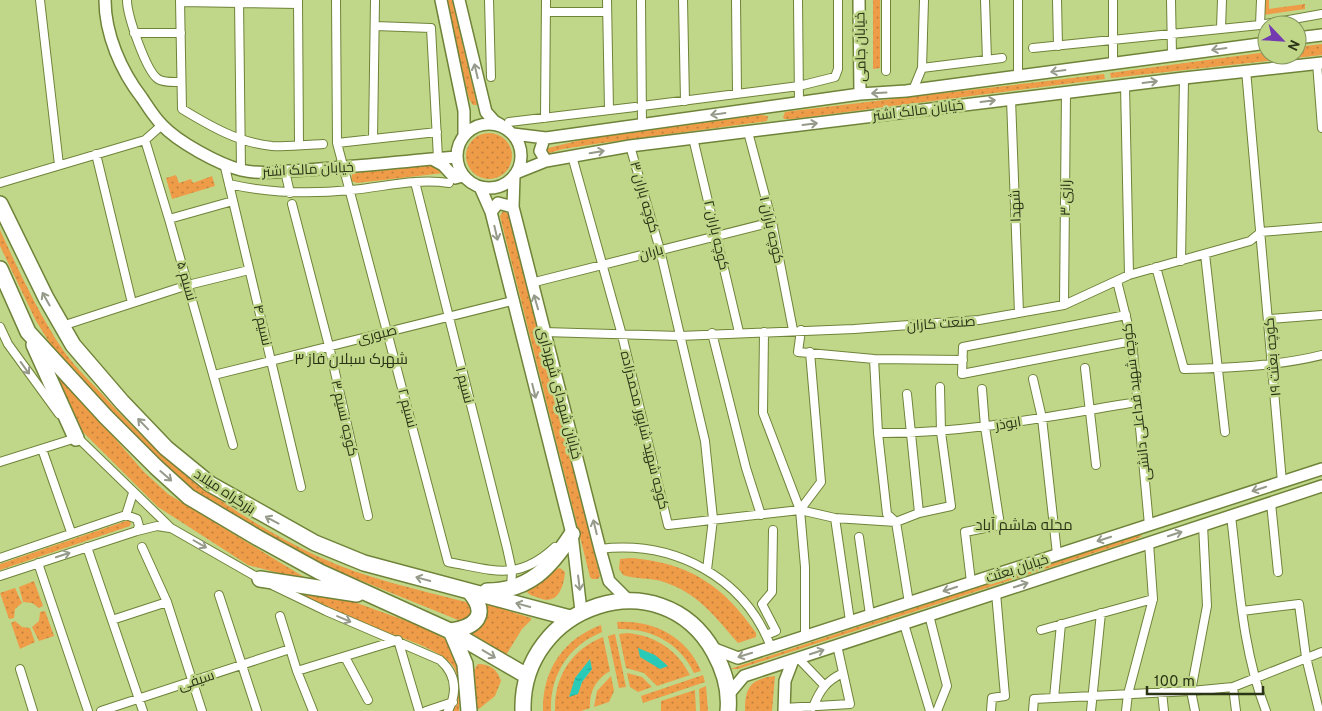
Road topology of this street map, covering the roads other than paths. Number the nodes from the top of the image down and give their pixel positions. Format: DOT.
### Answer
graph roads {
  1 [pos="105,0"];
  2 [pos="126,0"];
  3 [pos="336,0"];
  4 [pos="375,0"];
  5 [pos="441,0"];
  6 [pos="459,0"];
  7 [pos="489,0"];
  8 [pos="546,0"];
  9 [pos="607,0"];
  10 [pos="641,0"];
  11 [pos="683,0"];
  12 [pos="736,0"];
  13 [pos="798,0"];
  14 [pos="838,0"];
  15 [pos="859,0"];
  16 [pos="886,0"];
  17 [pos="924,0"];
  18 [pos="985,0"];
  19 [pos="1018,0"];
  20 [pos="1057,0"];
  21 [pos="1113,0"];
  22 [pos="1171,0"];
  23 [pos="1222,0"];
  24 [pos="1261,0"];
  25 [pos="180,1"];
  26 [pos="239,2"];
  27 [pos="298,2"];
  28 [pos="40,4"];
  29 [pos="546,12"];
  30 [pos="607,12"];
  31 [pos="1322,14"];
  32 [pos="1260,15"];
  33 [pos="1307,17"];
  34 [pos="1257,25"];
  35 [pos="375,26"];
  36 [pos="1221,28"];
  37 [pos="1172,32"];
  38 [pos="134,33"];
  39 [pos="181,33"];
  40 [pos="1322,34"];
  41 [pos="1307,36"];
  42 [pos="1113,40"];
  43 [pos="1257,43"];
  44 [pos="1058,46"];
  45 [pos="1033,48"];
  46 [pos="1172,55"];
  47 [pos="1002,58"];
  48 [pos="987,60"];
  49 [pos="1319,63"];
  50 [pos="1110,64"];
  51 [pos="922,68"];
  52 [pos="886,70"];
  53 [pos="1246,70"];
  54 [pos="1018,76"];
  55 [pos="491,77"];
  56 [pos="1184,78"];
  57 [pos="182,82"];
  58 [pos="1124,85"];
  59 [pos="799,86"];
  60 [pos="1108,87"];
  61 [pos="913,90"];
  62 [pos="1066,92"];
  63 [pos="737,93"];
  64 [pos="860,94"];
  65 [pos="1011,99"];
  66 [pos="685,101"];
  67 [pos="800,102"];
  68 [pos="484,104"];
  69 [pos="777,106"];
  70 [pos="639,107"];
  71 [pos="609,110"];
  72 [pos="464,111"];
  73 [pos="545,118"];
  74 [pos="162,125"];
  75 [pos="642,125"];
  76 [pos="509,128"];
  77 [pos="780,128"];
  78 [pos="1322,128"];
  79 [pos="437,132"];
  80 [pos="748,132"];
  81 [pos="464,136"];
  82 [pos="544,138"];
  83 [pos="693,138"];
  84 [pos="241,139"];
  85 [pos="373,139"];
  86 [pos="145,140"];
  87 [pos="337,143"];
  88 [pos="323,144"];
  89 [pos="298,145"];
  90 [pos="630,146"];
  91 [pos="96,154"];
  92 [pos="572,156"];
  93 [pos="456,157"];
  94 [pos="435,159"];
  95 [pos="546,160"];
  96 [pos="224,163"];
  97 [pos="59,165"];
  98 [pos="343,168"];
  99 [pos="241,170"];
  100 [pos="285,171"];
  101 [pos="515,175"];
  102 [pos="463,176"];
  103 [pos="415,182"];
  104 [pos="0,183"];
  105 [pos="449,183"];
  106 [pos="229,184"];
  107 [pos="480,187"];
  108 [pos="349,190"];
  109 [pos="290,192"];
  110 [pos="233,200"];
  111 [pos="0,204"];
  112 [pos="292,204"];
  113 [pos="513,207"];
  114 [pos="491,212"];
  115 [pos="169,218"];
  116 [pos="772,222"];
  117 [pos="1322,227"];
  118 [pos="1261,232"];
  119 [pos="717,235"];
  120 [pos="660,250"];
  121 [pos="1206,254"];
  122 [pos="1181,261"];
  123 [pos="603,265"];
  124 [pos="1156,267"];
  125 [pos="0,269"];
  126 [pos="250,270"];
  127 [pos="1129,275"];
  128 [pos="1117,281"];
  129 [pos="531,284"];
  130 [pos="188,286"];
  131 [pos="512,301"];
  132 [pos="132,304"];
  133 [pos="1064,305"];
  134 [pos="1019,313"];
  135 [pos="1126,315"];
  136 [pos="1322,315"];
  137 [pos="447,316"];
  138 [pos="1269,319"];
  139 [pos="62,326"];
  140 [pos="0,327"];
  141 [pos="797,330"];
  142 [pos="28,332"];
  143 [pos="388,332"];
  144 [pos="544,332"];
  145 [pos="739,332"];
  146 [pos="764,332"];
  147 [pos="712,333"];
  148 [pos="622,335"];
  149 [pos="680,336"];
  150 [pos="1132,341"];
  151 [pos="4,345"];
  152 [pos="329,346"];
  153 [pos="810,352"];
  154 [pos="1322,355"];
  155 [pos="874,359"];
  156 [pos="962,360"];
  157 [pos="271,361"];
  158 [pos="1273,362"];
  159 [pos="1085,368"];
  160 [pos="1217,368"];
  161 [pos="214,375"];
  162 [pos="1033,379"];
  163 [pos="940,387"];
  164 [pos="982,389"];
  165 [pos="907,394"];
  166 [pos="1138,402"];
  167 [pos="1091,410"];
  168 [pos="1042,418"];
  169 [pos="985,427"];
  170 [pos="941,432"];
  171 [pos="1225,432"];
  172 [pos="878,434"];
  173 [pos="910,434"];
  174 [pos="76,438"];
  175 [pos="232,445"];
  176 [pos="42,449"];
  177 [pos="0,462"];
  178 [pos="1096,465"];
  179 [pos="1322,468"];
  180 [pos="1282,482"];
  181 [pos="1322,486"];
  182 [pos="301,487"];
  183 [pos="133,493"];
  184 [pos="1271,503"];
  185 [pos="800,510"];
  186 [pos="919,513"];
  187 [pos="126,515"];
  188 [pos="761,515"];
  189 [pos="368,516"];
  190 [pos="1231,516"];
  191 [pos="835,518"];
  192 [pos="713,519"];
  193 [pos="896,522"];
  194 [pos="1149,525"];
  195 [pos="1203,525"];
  196 [pos="171,528"];
  197 [pos="773,530"];
  198 [pos="137,531"];
  199 [pos="71,532"];
  200 [pos="572,534"];
  201 [pos="859,537"];
  202 [pos="1149,543"];
  203 [pos="87,547"];
  204 [pos="142,547"];
  205 [pos="555,547"];
  206 [pos="600,549"];
  207 [pos="1057,554"];
  208 [pos="0,558"];
  209 [pos="38,563"];
  210 [pos="707,570"];
  211 [pos="512,572"];
  212 [pos="1278,572"];
  213 [pos="0,576"];
  214 [pos="260,579"];
  215 [pos="971,582"];
  216 [pos="510,588"];
  217 [pos="470,592"];
  218 [pos="996,593"];
  219 [pos="219,595"];
  220 [pos="378,597"];
  221 [pos="1153,599"];
  222 [pos="629,601"];
  223 [pos="167,602"];
  224 [pos="908,603"];
  225 [pos="1242,612"];
  226 [pos="1101,613"];
  227 [pos="576,615"];
  228 [pos="870,615"];
  229 [pos="929,615"];
  230 [pos="280,616"];
  231 [pos="112,620"];
  232 [pos="850,622"];
  233 [pos="904,624"];
  234 [pos="1061,624"];
  235 [pos="1041,630"];
  236 [pos="450,632"];
  237 [pos="766,635"];
  238 [pos="805,636"];
  239 [pos="398,640"];
  240 [pos="838,645"];
  241 [pos="771,647"];
  242 [pos="712,648"];
  243 [pos="290,649"];
  244 [pos="1322,652"];
  245 [pos="345,657"];
  246 [pos="1306,657"];
  247 [pos="796,659"];
  248 [pos="240,665"];
  249 [pos="20,669"];
  250 [pos="297,671"];
  251 [pos="843,673"];
  252 [pos="527,676"];
  253 [pos="1254,680"];
  254 [pos="192,681"];
  255 [pos="824,685"];
  256 [pos="1233,687"];
  257 [pos="1190,691"];
  258 [pos="1162,692"];
  259 [pos="1128,694"];
  260 [pos="728,695"];
  261 [pos="1092,697"];
  262 [pos="1054,698"];
  263 [pos="138,699"];
  264 [pos="368,700"];
  265 [pos="453,702"];
  266 [pos="813,707"];
  267 [pos="784,710"];
  268 [pos="33,711"];
  269 [pos="88,711"];
  270 [pos="102,711"];
  271 [pos="143,711"];
  272 [pos="202,711"];
  273 [pos="257,711"];
  274 [pos="313,711"];
  275 [pos="419,711"];
  276 [pos="426,711"];
  277 [pos="448,711"];
  278 [pos="468,711"];
  279 [pos="523,711"];
  280 [pos="728,711"];
  281 [pos="930,711"];
  282 [pos="937,711"];
  283 [pos="991,711"];
  284 [pos="1033,711"];
  285 [pos="1091,711"];
  286 [pos="1126,711"];
  287 [pos="1164,711"];
  288 [pos="1195,711"];
  289 [pos="1236,711"];
  290 [pos="1266,711"];
  291 [pos="1319,711"];
  1 -- 74 [label="main road, خیابان مالک اشتر"];
  2 -- 38 [label="street"];
  3 -- 87 [label="street, نسیم ۲"];
  4 -- 35 [label="street"];
  5 -- 72 [label="main road"];
  68 -- 6 [label="main road, one-way"];
  7 -- 55 [label="street"];
  8 -- 29 [label="street"];
  9 -- 30 [label="street"];
  10 -- 70 [label="street"];
  11 -- 66 [label="street"];
  12 -- 63 [label="street"];
  13 -- 59 [label="street"];
  14 -- 59 [label="street"];
  15 -- 64 [label="main road, خیابان جامی"];
  16 -- 52 [label="street"];
  17 -- 51 [label="street"];
  18 -- 48 [label="street"];
  19 -- 54 [label="street"];
  20 -- 44 [label="street"];
  21 -- 42 [label="street"];
  22 -- 37 [label="street"];
  23 -- 36 [label="street"];
  24 -- 32 [label="street"];
  25 -- 26 [label="street"];
  25 -- 39 [label="street"];
  26 -- 27 [label="street"];
  26 -- 84 [label="street"];
  27 -- 89 [label="street"];
  28 -- 97 [label="street"];
  29 -- 30 [label="street"];
  29 -- 73 [label="street"];
  30 -- 71 [label="street"];
  31 -- 33 [label="street"];
  34 -- 36 [label="street"];
  35 -- 79 [label="street"];
  35 -- 85 [label="street"];
  36 -- 37 [label="street"];
  37 -- 42 [label="street"];
  37 -- 46 [label="street"];
  38 -- 39 [label="street"];
  38 -- 57 [label="street"];
  39 -- 57 [label="street"];
  40 -- 41 [label="main road"];
  42 -- 44 [label="street"];
  42 -- 50 [label="street"];
  43 -- 46 [label="main road, خیابان مالک اشتر, one-way"];
  44 -- 45 [label="street"];
  46 -- 50 [label="main road, خیابان مالک اشتر"];
  47 -- 48 [label="street"];
  48 -- 51 [label="street"];
  49 -- 53 [label="main road, خیابان مالک اشتر"];
  49 -- 78 [label="street"];
  50 -- 54 [label="main road, خیابان مالک اشتر, one-way"];
  50 -- 60 [label="main road"];
  51 -- 61 [label="street"];
  53 -- 56 [label="main road, خیابان مالک اشتر"];
  53 -- 118 [label="street, کوچه بعثت ۱۹"];
  54 -- 61 [label="main road, خیابان مالک اشتر"];
  58 -- 56 [label="main road, خیابان مالک اشتر, one-way"];
  56 -- 122 [label="street"];
  57 -- 84 [label="street"];
  58 -- 60 [label="main road, خیابان مالک اشتر"];
  58 -- 127 [label="street"];
  59 -- 63 [label="street"];
  59 -- 67 [label="street"];
  60 -- 62 [label="main road, خیابان مالک اشتر"];
  61 -- 64 [label="main road, خیابان مالک اشتر, one-way"];
  62 -- 65 [label="main road, خیابان مالک اشتر"];
  62 -- 133 [label="street, رازی ۳"];
  63 -- 66 [label="street"];
  64 -- 67 [label="main road, خیابان مالک اشتر"];
  77 -- 65 [label="main road, خیابان مالک اشتر, one-way"];
  65 -- 134 [label="street, شهدا"];
  66 -- 70 [label="street"];
  67 -- 69 [label="main road, خیابان مالک اشتر"];
  68 -- 72 [label="main road"];
  68 -- 76 [label="main road"];
  69 -- 75 [label="main road, خیابان مالک اشتر, one-way"];
  69 -- 77 [label="main road"];
  70 -- 71 [label="street"];
  70 -- 75 [label="street"];
  71 -- 73 [label="street"];
  72 -- 81 [label="main road"];
  73 -- 76 [label="street"];
  74 -- 86 [label="street"];
  74 -- 96 [label="main road, خیابان مالک اشتر"];
  75 -- 82 [label="main road, خیابان مالک اشتر"];
  76 -- 81 [label="main road"];
  76 -- 82 [label="main road, خیابان مالک اشتر"];
  76 -- 101 [label="main road"];
  77 -- 80 [label="main road, خیابان مالک اشتر"];
  79 -- 85 [label="street"];
  79 -- 94 [label="street"];
  80 -- 83 [label="main road, خیابان مالک اشتر"];
  80 -- 116 [label="street, کوچه باران ۱"];
  81 -- 93 [label="main road"];
  82 -- 95 [label="main road"];
  83 -- 90 [label="main road, خیابان مالک اشتر"];
  83 -- 119 [label="street, کوچه باران ۲"];
  84 -- 89 [label="street"];
  84 -- 99 [label="street"];
  85 -- 87 [label="street"];
  86 -- 91 [label="street"];
  86 -- 115 [label="street, نسیم ۵"];
  87 -- 98 [label="street, نسیم ۲"];
  88 -- 89 [label="street"];
  92 -- 90 [label="main road, خیابان مالک اشتر, one-way"];
  90 -- 120 [label="street, کوچه باران ۳"];
  91 -- 97 [label="street"];
  91 -- 132 [label="street"];
  92 -- 95 [label="main road, خیابان مالک اشتر"];
  92 -- 123 [label="street, کوچه شهید شاپور محمدزاده"];
  93 -- 94 [label="main road, خیابان مالک اشتر"];
  93 -- 102 [label="main road"];
  94 -- 98 [label="main road, خیابان مالک اشتر"];
  94 -- 102 [label="main road"];
  95 -- 101 [label="main road, خیابان مالک اشتر"];
  96 -- 99 [label="main road, خیابان مالک اشتر"];
  96 -- 106 [label="street, نسیم ۴"];
  97 -- 104 [label="street"];
  98 -- 100 [label="main road, خیابان مالک اشتر"];
  98 -- 108 [label="street, نسیم ۲"];
  99 -- 100 [label="main road, خیابان مالک اشتر"];
  100 -- 109 [label="street"];
  101 -- 107 [label="main road"];
  101 -- 113 [label="main road, خیابان شهدای شهرداری"];
  102 -- 107 [label="main road"];
  103 -- 105 [label="street"];
  103 -- 108 [label="street"];
  103 -- 137 [label="street, نسیم ۱"];
  106 -- 109 [label="street"];
  106 -- 110 [label="street, نسیم ۴"];
  107 -- 114 [label="main road, خیابان شهدای شهرداری"];
  108 -- 109 [label="street"];
  108 -- 143 [label="street, نسیم ۲"];
  110 -- 115 [label="street"];
  110 -- 126 [label="street, نسیم ۴"];
  139 -- 111 [label="highway, بزرگراه میلاد, one-way"];
  112 -- 152 [label="street, کوچه نسیم ۳"];
  113 -- 114 [label="main road"];
  113 -- 129 [label="main road, خیابان شهدای شهرداری"];
  114 -- 131 [label="main road, خیابان شهدای شهرداری, one-way"];
  115 -- 130 [label="street, نسیم ۵"];
  116 -- 119 [label="street, باران"];
  116 -- 141 [label="street, کوچه باران ۱"];
  117 -- 118 [label="street, صنعت کاران"];
  118 -- 121 [label="street, صنعت کاران"];
  118 -- 138 [label="street, کوچه بعثت ۱۹"];
  119 -- 120 [label="street, باران"];
  119 -- 145 [label="street, کوچه باران ۲"];
  120 -- 123 [label="street, باران"];
  120 -- 149 [label="street, کوچه باران ۳"];
  121 -- 122 [label="street, صنعت کاران"];
  121 -- 160 [label="street"];
  122 -- 124 [label="street, صنعت کاران"];
  123 -- 129 [label="street, باران"];
  123 -- 148 [label="street, کوچه شهید شاپور محمدزاده"];
  124 -- 127 [label="street, صنعت کاران"];
  124 -- 160 [label="street"];
  125 -- 142 [label="highway, بزرگراه میلاد"];
  126 -- 130 [label="street"];
  126 -- 157 [label="street, نسیم ۴"];
  127 -- 128 [label="street, صنعت کاران"];
  128 -- 133 [label="street, صنعت کاران"];
  128 -- 135 [label="street, کوچه شهید فداعلی دانشی"];
  144 -- 129 [label="main road, خیابان شهدای شهرداری, one-way"];
  130 -- 132 [label="street"];
  130 -- 161 [label="street, نسیم ۵"];
  131 -- 137 [label="street, صبوری"];
  131 -- 200 [label="main road, خیابان شهدای شهرداری, one-way"];
  132 -- 139 [label="street"];
  133 -- 134 [label="street, صنعت کاران"];
  134 -- 141 [label="street, صنعت کاران"];
  135 -- 150 [label="street, کوچه شهید فداعلی دانشی"];
  135 -- 156 [label="street"];
  136 -- 138 [label="street"];
  137 -- 143 [label="street, صبوری"];
  137 -- 211 [label="street, نسیم ۱"];
  138 -- 158 [label="street, کوچه بعثت ۱۹"];
  217 -- 139 [label="highway, بزرگراه میلاد, one-way"];
  140 -- 151 [label="street"];
  141 -- 146 [label="street, صنعت کاران"];
  141 -- 153 [label="street, کوچه باران ۱"];
  142 -- 174 [label="highway"];
  142 -- 220 [label="highway, بزرگراه میلاد, one-way"];
  143 -- 152 [label="street, صبوری"];
  143 -- 211 [label="street, نسیم ۲"];
  144 -- 148 [label="street, صنعت کاران"];
  206 -- 144 [label="main road, خیابان شهدای شهرداری, one-way"];
  145 -- 146 [label="street, صنعت کاران"];
  145 -- 147 [label="street, صنعت کاران"];
  146 -- 185 [label="street"];
  147 -- 149 [label="street, صنعت کاران"];
  147 -- 188 [label="street"];
  148 -- 149 [label="street, صنعت کاران"];
  148 -- 192 [label="street, کوچه شهید شاپور محمدزاده"];
  149 -- 192 [label="street, کوچه باران ۳"];
  150 -- 156 [label="street"];
  150 -- 166 [label="street, کوچه شهید فداعلی دانشی"];
  151 -- 174 [label="street, one-way"];
  152 -- 157 [label="street, صبوری"];
  152 -- 189 [label="street, کوچه نسیم ۳"];
  153 -- 155 [label="street"];
  153 -- 185 [label="street"];
  154 -- 158 [label="street"];
  155 -- 156 [label="street"];
  155 -- 172 [label="street"];
  157 -- 161 [label="street, صبوری"];
  157 -- 182 [label="street, نسیم ۴"];
  158 -- 160 [label="street"];
  158 -- 180 [label="street, کوچه بعثت ۱۹"];
  159 -- 167 [label="street"];
  160 -- 171 [label="street"];
  161 -- 175 [label="street, نسیم ۵"];
  162 -- 168 [label="street"];
  163 -- 170 [label="street"];
  164 -- 169 [label="street"];
  165 -- 173 [label="street"];
  166 -- 167 [label="street, ابوذر"];
  166 -- 194 [label="street, کوچه شهید فداعلی دانشی"];
  167 -- 168 [label="street, ابوذر"];
  167 -- 178 [label="street"];
  168 -- 169 [label="street, ابوذر"];
  168 -- 207 [label="street"];
  169 -- 170 [label="street, ابوذر"];
  169 -- 215 [label="street"];
  170 -- 173 [label="street, ابوذر"];
  170 -- 186 [label="street"];
  172 -- 173 [label="street, ابوذر"];
  172 -- 193 [label="street"];
  173 -- 186 [label="street"];
  174 -- 176 [label="street"];
  174 -- 183 [label="street"];
  176 -- 177 [label="street"];
  176 -- 199 [label="street"];
  179 -- 180 [label="main road, خیابان بعثت"];
  180 -- 194 [label="main road, خیابان بعثت, one-way"];
  181 -- 184 [label="main road, خیابان بعثت"];
  183 -- 187 [label="street"];
  183 -- 196 [label="street"];
  184 -- 190 [label="main road, خیابان بعثت"];
  184 -- 212 [label="street"];
  185 -- 188 [label="street"];
  185 -- 191 [label="street"];
  185 -- 238 [label="street"];
  186 -- 193 [label="street"];
  187 -- 198 [label="street"];
  187 -- 199 [label="street"];
  188 -- 192 [label="street"];
  190 -- 195 [label="main road, خیابان بعثت"];
  190 -- 225 [label="street"];
  191 -- 193 [label="street"];
  191 -- 232 [label="street"];
  192 -- 210 [label="street, کوچه باران ۳"];
  193 -- 224 [label="street"];
  194 -- 202 [label="main road"];
  194 -- 207 [label="main road, خیابان بعثت, one-way"];
  202 -- 195 [label="main road, خیابان بعثت, one-way"];
  195 -- 257 [label="street"];
  196 -- 198 [label="street"];
  196 -- 214 [label="street, one-way"];
  197 -- 237 [label="street"];
  198 -- 203 [label="street"];
  199 -- 208 [label="street"];
  200 -- 216 [label="highway"];
  200 -- 227 [label="main road, خیابان شهدای شهرداری, one-way"];
  201 -- 228 [label="street"];
  218 -- 202 [label="main road, خیابان بعثت, one-way"];
  202 -- 221 [label="street"];
  209 -- 203 [label="street, one-way"];
  203 -- 231 [label="street"];
  204 -- 223 [label="street"];
  205 -- 211 [label="street"];
  206 -- 210 [label="street"];
  206 -- 222 [label="main road, خیابان شهدای شهرداری"];
  207 -- 215 [label="main road, خیابان بعثت"];
  209 -- 213 [label="street"];
  209 -- 269 [label="street"];
  210 -- 237 [label="street"];
  211 -- 216 [label="street, نسیم ۱"];
  214 -- 220 [label="highway"];
  214 -- 239 [label="street, one-way"];
  215 -- 224 [label="main road, خیابان بعثت, one-way"];
  216 -- 217 [label="highway"];
  227 -- 217 [label="highway, بزرگراه میلاد, one-way"];
  217 -- 236 [label="highway"];
  218 -- 229 [label="main road, خیابان بعثت"];
  218 -- 283 [label="street"];
  219 -- 248 [label="street"];
  220 -- 236 [label="highway, بزرگراه میلاد"];
  221 -- 226 [label="street"];
  221 -- 259 [label="street"];
  222 -- 227 [label="highway"];
  222 -- 242 [label="highway"];
  223 -- 231 [label="street"];
  223 -- 254 [label="street"];
  224 -- 228 [label="main road, خیابان بعثت"];
  225 -- 246 [label="street"];
  225 -- 253 [label="street"];
  226 -- 234 [label="street"];
  226 -- 261 [label="street"];
  227 -- 252 [label="highway"];
  228 -- 232 [label="main road, خیابان بعثت"];
  229 -- 233 [label="main road, خیابان بعثت"];
  229 -- 282 [label="street"];
  230 -- 243 [label="street"];
  231 -- 263 [label="street"];
  232 -- 238 [label="main road, خیابان بعثت"];
  233 -- 240 [label="main road, خیابان بعثت"];
  233 -- 281 [label="street"];
  234 -- 235 [label="street"];
  234 -- 262 [label="street"];
  236 -- 252 [label="highway, بزرگراه میلاد, one-way"];
  236 -- 278 [label="highway"];
  237 -- 241 [label="street"];
  238 -- 241 [label="main road, خیابان بعثت"];
  239 -- 245 [label="street"];
  239 -- 265 [label="street"];
  239 -- 275 [label="street"];
  247 -- 240 [label="main road, خیابان بعثت, one-way"];
  240 -- 251 [label="street"];
  241 -- 242 [label="main road, خیابان بعثت, one-way"];
  242 -- 260 [label="highway"];
  243 -- 248 [label="street, سیفی"];
  243 -- 250 [label="street"];
  244 -- 246 [label="street"];
  245 -- 250 [label="street"];
  245 -- 264 [label="street"];
  246 -- 253 [label="street"];
  246 -- 291 [label="street"];
  247 -- 255 [label="street"];
  247 -- 260 [label="main road, خیابان بعثت"];
  247 -- 267 [label="main road"];
  248 -- 254 [label="street, سیفی"];
  248 -- 273 [label="street"];
  249 -- 268 [label="street"];
  250 -- 274 [label="street"];
  251 -- 255 [label="street"];
  251 -- 266 [label="street"];
  252 -- 279 [label="highway"];
  253 -- 256 [label="street"];
  253 -- 290 [label="street"];
  254 -- 263 [label="street, سیفی"];
  254 -- 272 [label="street"];
  255 -- 266 [label="street"];
  256 -- 257 [label="street"];
  256 -- 289 [label="street"];
  257 -- 258 [label="street"];
  257 -- 288 [label="street"];
  258 -- 259 [label="street"];
  258 -- 287 [label="street"];
  259 -- 261 [label="street"];
  259 -- 286 [label="street"];
  260 -- 280 [label="highway"];
  261 -- 262 [label="street"];
  261 -- 285 [label="street"];
  262 -- 284 [label="street"];
  263 -- 270 [label="street, سیفی"];
  263 -- 271 [label="street"];
  265 -- 276 [label="street"];
  265 -- 277 [label="street"];
  266 -- 267 [label="street"];
}
